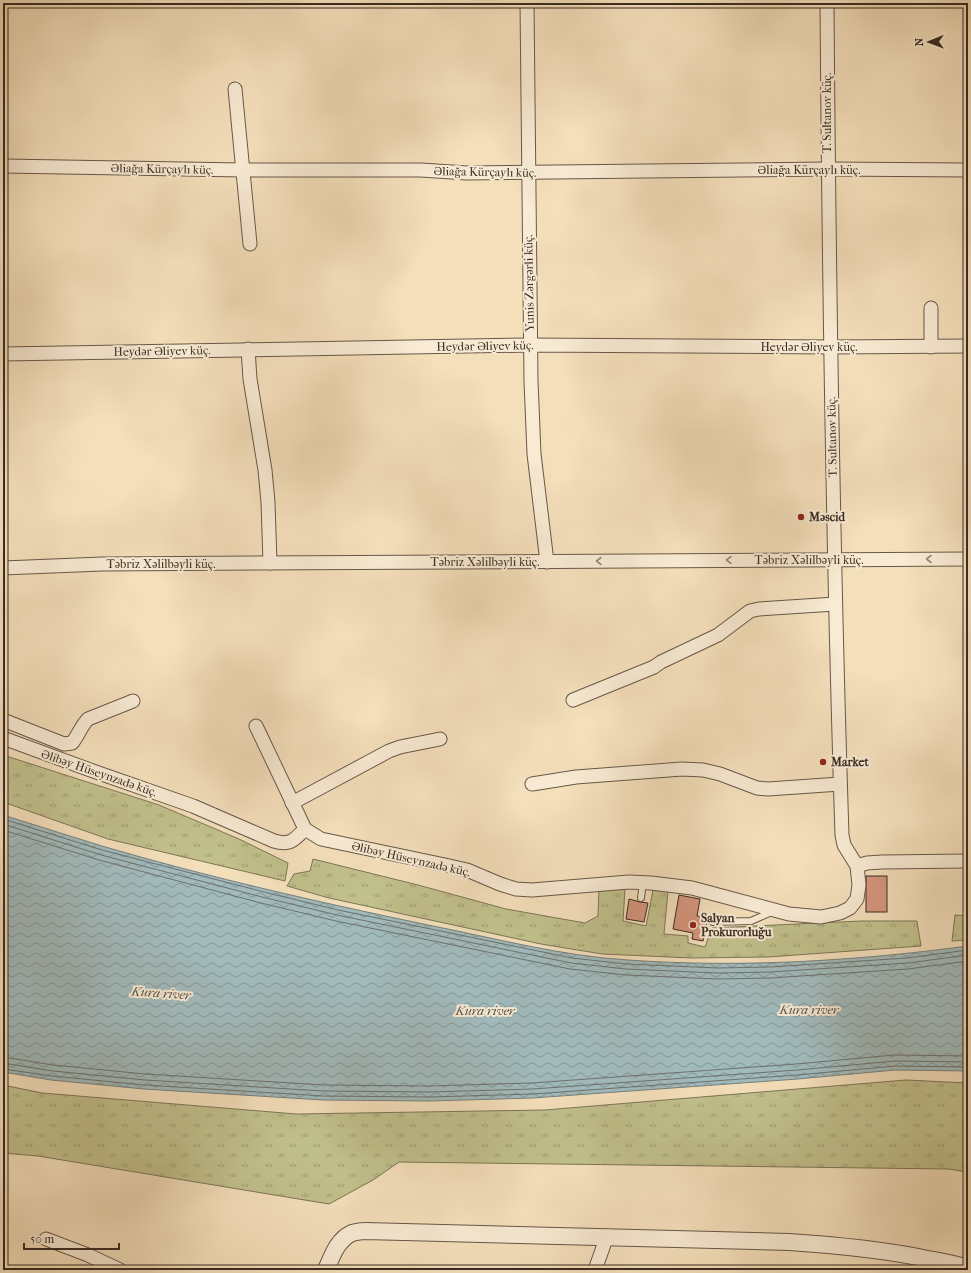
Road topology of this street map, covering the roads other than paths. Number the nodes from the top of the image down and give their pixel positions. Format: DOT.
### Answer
graph roads {
  1 [pos="526,3"];
  2 [pos="827,3"];
  3 [pos="235,89"];
  4 [pos="3,166"];
  5 [pos="828,169"];
  6 [pos="243,170"];
  7 [pos="968,170"];
  8 [pos="528,173"];
  9 [pos="250,244"];
  10 [pos="931,308"];
  11 [pos="530,345"];
  12 [pos="968,346"];
  13 [pos="831,347"];
  14 [pos="931,347"];
  15 [pos="248,349"];
  16 [pos="3,354"];
  17 [pos="968,559"];
  18 [pos="834,560"];
  19 [pos="547,562"];
  20 [pos="270,563"];
  21 [pos="3,568"];
  22 [pos="835,604"];
  23 [pos="573,700"];
  24 [pos="133,701"];
  25 [pos="3,720"];
  26 [pos="256,726"];
  27 [pos="3,738"];
  28 [pos="440,739"];
  29 [pos="532,784"];
  30 [pos="840,784"];
  31 [pos="292,804"];
  32 [pos="305,829"];
  33 [pos="968,861"];
  34 [pos="856,866"];
  35 [pos="643,882"];
  36 [pos="641,898"];
  37 [pos="776,911"];
  38 [pos="713,922"];
  39 [pos="606,1236"];
  40 [pos="46,1239"];
  41 [pos="968,1268"];
  42 [pos="120,1270"];
  43 [pos="326,1270"];
  44 [pos="595,1270"];
  1 -- 8 [label="street, Yunis Zərgərli küç."];
  2 -- 5 [label="street, T. Sultanov küç."];
  3 -- 6 [label="street"];
  4 -- 6 [label="street, Əliağa Kürçaylı küç."];
  5 -- 7 [label="street, Əliağa Kürçaylı küç."];
  5 -- 8 [label="street, Əliağa Kürçaylı küç."];
  5 -- 13 [label="street, T. Sultanov küç."];
  6 -- 8 [label="street, Əliağa Kürçaylı küç."];
  6 -- 9 [label="street"];
  8 -- 11 [label="street, Yunis Zərgərli küç."];
  10 -- 14 [label="street"];
  11 -- 13 [label="street, Heydər Əliyev küç."];
  11 -- 15 [label="street, Heydər Əliyev küç."];
  11 -- 19 [label="street, Yunis Zərgərli küç."];
  12 -- 14 [label="street, Heydər Əliyev küç."];
  13 -- 14 [label="street, Heydər Əliyev küç."];
  13 -- 18 [label="street, T. Sultanov küç."];
  15 -- 16 [label="street, Heydər Əliyev küç."];
  15 -- 20 [label="street"];
  17 -- 18 [label="street, Təbriz Xəlilbəyli küç., one-way"];
  18 -- 19 [label="street, Təbriz Xəlilbəyli küç., one-way"];
  18 -- 22 [label="street, T. Sultanov küç."];
  19 -- 20 [label="street, Təbriz Xəlilbəyli küç."];
  20 -- 21 [label="street, Təbriz Xəlilbəyli küç."];
  22 -- 23 [label="street"];
  22 -- 30 [label="street, T. Sultanov küç."];
  24 -- 25 [label="street"];
  26 -- 31 [label="street"];
  27 -- 32 [label="street, Əlibəy Hüseynzadə küç."];
  28 -- 31 [label="street"];
  29 -- 30 [label="street"];
  30 -- 34 [label="street, T. Sultanov küç."];
  31 -- 32 [label="street"];
  32 -- 35 [label="street, Əlibəy Hüseynzadə küç."];
  33 -- 34 [label="street"];
  34 -- 37 [label="street, Əlibəy Hüseynzadə küç."];
  35 -- 36 [label="lane"];
  35 -- 37 [label="street, Əlibəy Hüseynzadə küç."];
  37 -- 38 [label="lane"];
  39 -- 41 [label="street"];
  39 -- 43 [label="street"];
  39 -- 44 [label="street"];
  40 -- 42 [label="street"];
}
